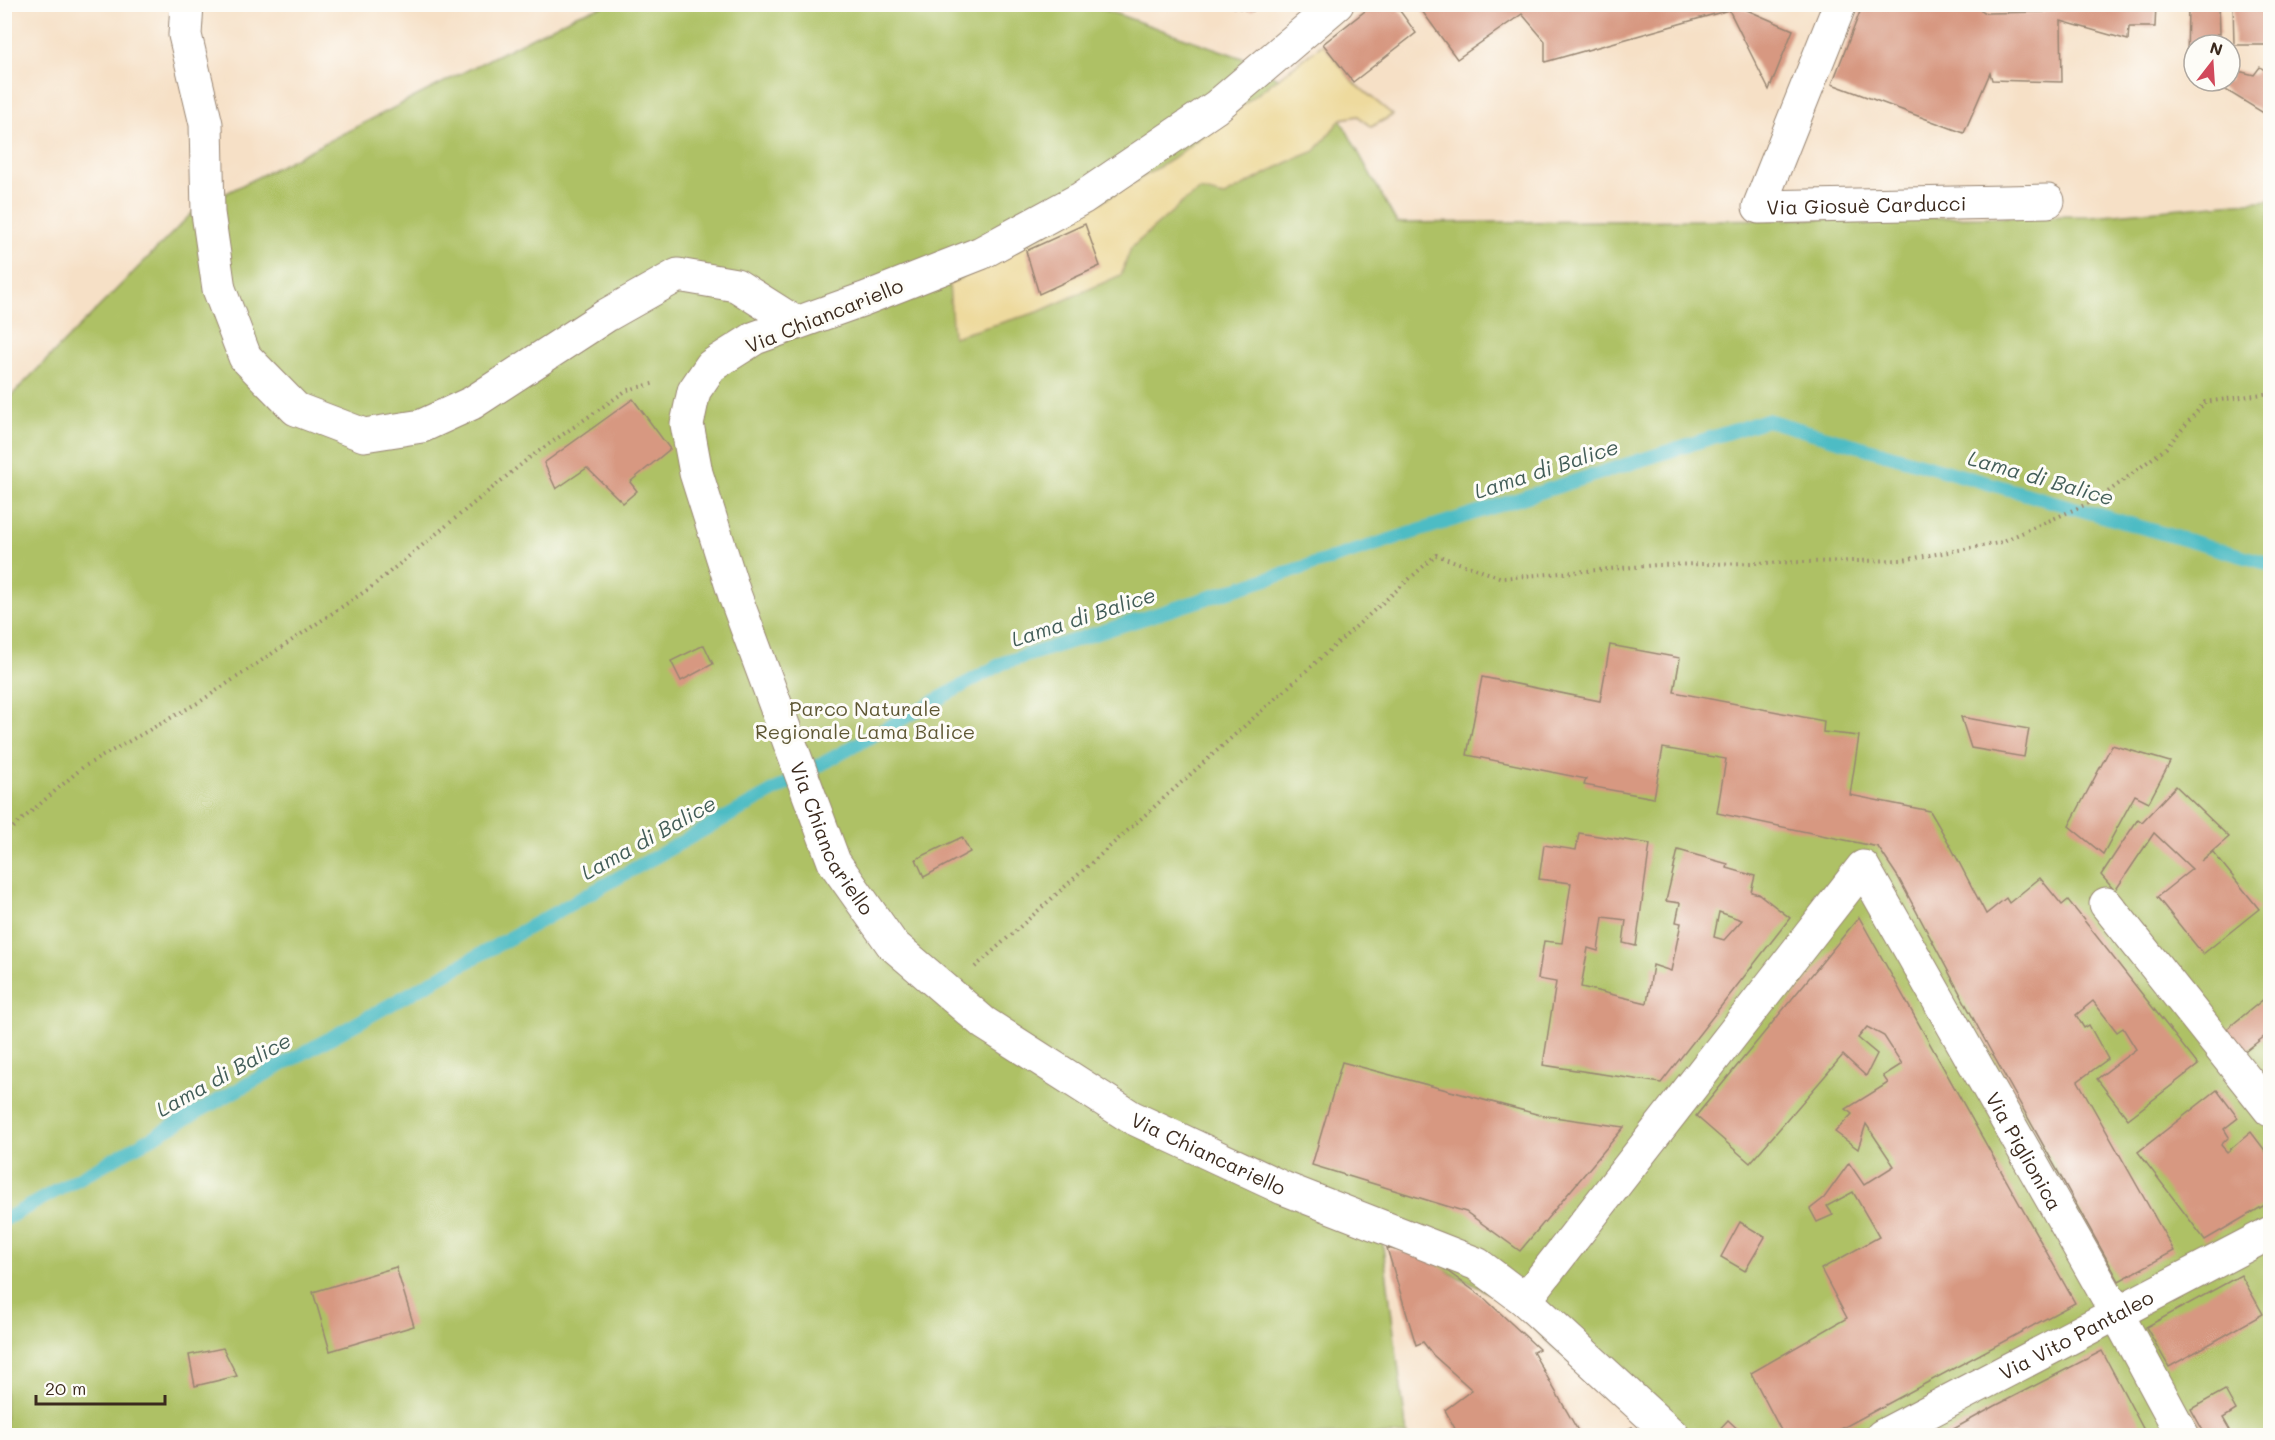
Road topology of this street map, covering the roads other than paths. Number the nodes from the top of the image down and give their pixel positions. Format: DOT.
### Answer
graph roads {
  1 [pos="187,4"];
  2 [pos="1336,4"];
  3 [pos="1840,4"];
  4 [pos="2048,201"];
  5 [pos="796,323"];
  6 [pos="2106,904"];
  7 [pos="2271,1110"];
  8 [pos="2271,1233"];
  9 [pos="1525,1300"];
  10 [pos="2116,1312"];
  11 [pos="1673,1436"];
  12 [pos="1882,1436"];
  13 [pos="2183,1436"];
  1 -- 5 [label="street"];
  2 -- 5 [label="street, Via Chiancariello"];
  3 -- 4 [label="street, Via Giosuè Carducci"];
  5 -- 9 [label="street, Via Chiancariello"];
  6 -- 7 [label="street"];
  8 -- 10 [label="street, Via Vito Pantaleo"];
  9 -- 10 [label="street, Via Piglionica"];
  9 -- 11 [label="street, Via Chiancariello"];
  10 -- 12 [label="street, Via Vito Pantaleo"];
  10 -- 13 [label="street, Via Piglionica"];
}
